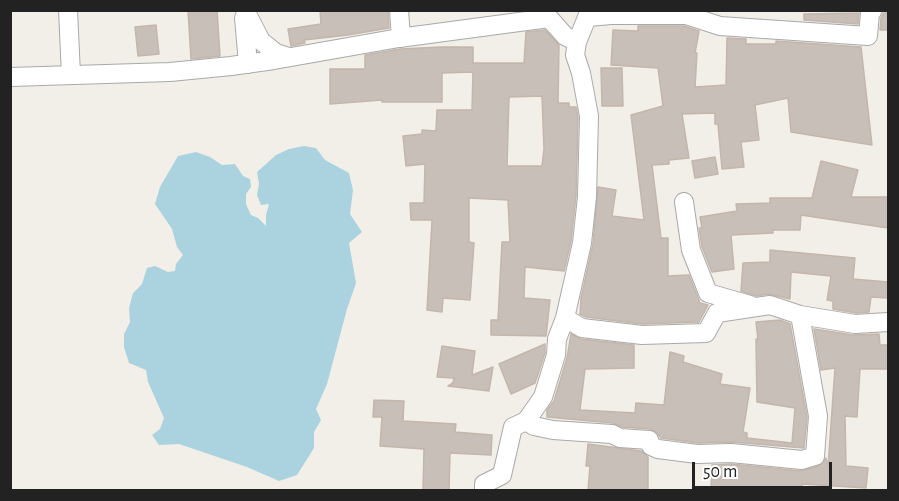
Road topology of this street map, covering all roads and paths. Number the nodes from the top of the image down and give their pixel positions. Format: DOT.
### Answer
graph roads {
  1 [pos="68,10"];
  2 [pos="244,10"];
  3 [pos="399,10"];
  4 [pos="873,10"];
  5 [pos="589,14"];
  6 [pos="401,38"];
  7 [pos="577,42"];
  8 [pos="291,57"];
  9 [pos="248,64"];
  10 [pos="71,75"];
  11 [pos="10,77"];
  12 [pos="684,202"];
  13 [pos="758,307"];
  14 [pos="800,315"];
  15 [pos="565,318"];
  16 [pos="888,322"];
  17 [pos="526,421"];
  18 [pos="484,490"];
  1 -- 10 [label="street"];
  2 -- 8 [label="street"];
  2 -- 9 [label="street"];
  3 -- 6 [label="street"];
  4 -- 5 [label="street"];
  5 -- 7 [label="street"];
  6 -- 7 [label="street"];
  6 -- 8 [label="street"];
  7 -- 15 [label="street"];
  8 -- 9 [label="street"];
  9 -- 10 [label="street"];
  10 -- 11 [label="street"];
  12 -- 13 [label="street"];
  13 -- 14 [label="street"];
  13 -- 15 [label="street"];
  14 -- 16 [label="street"];
  14 -- 17 [label="street"];
  15 -- 17 [label="street"];
  17 -- 18 [label="street"];
}
